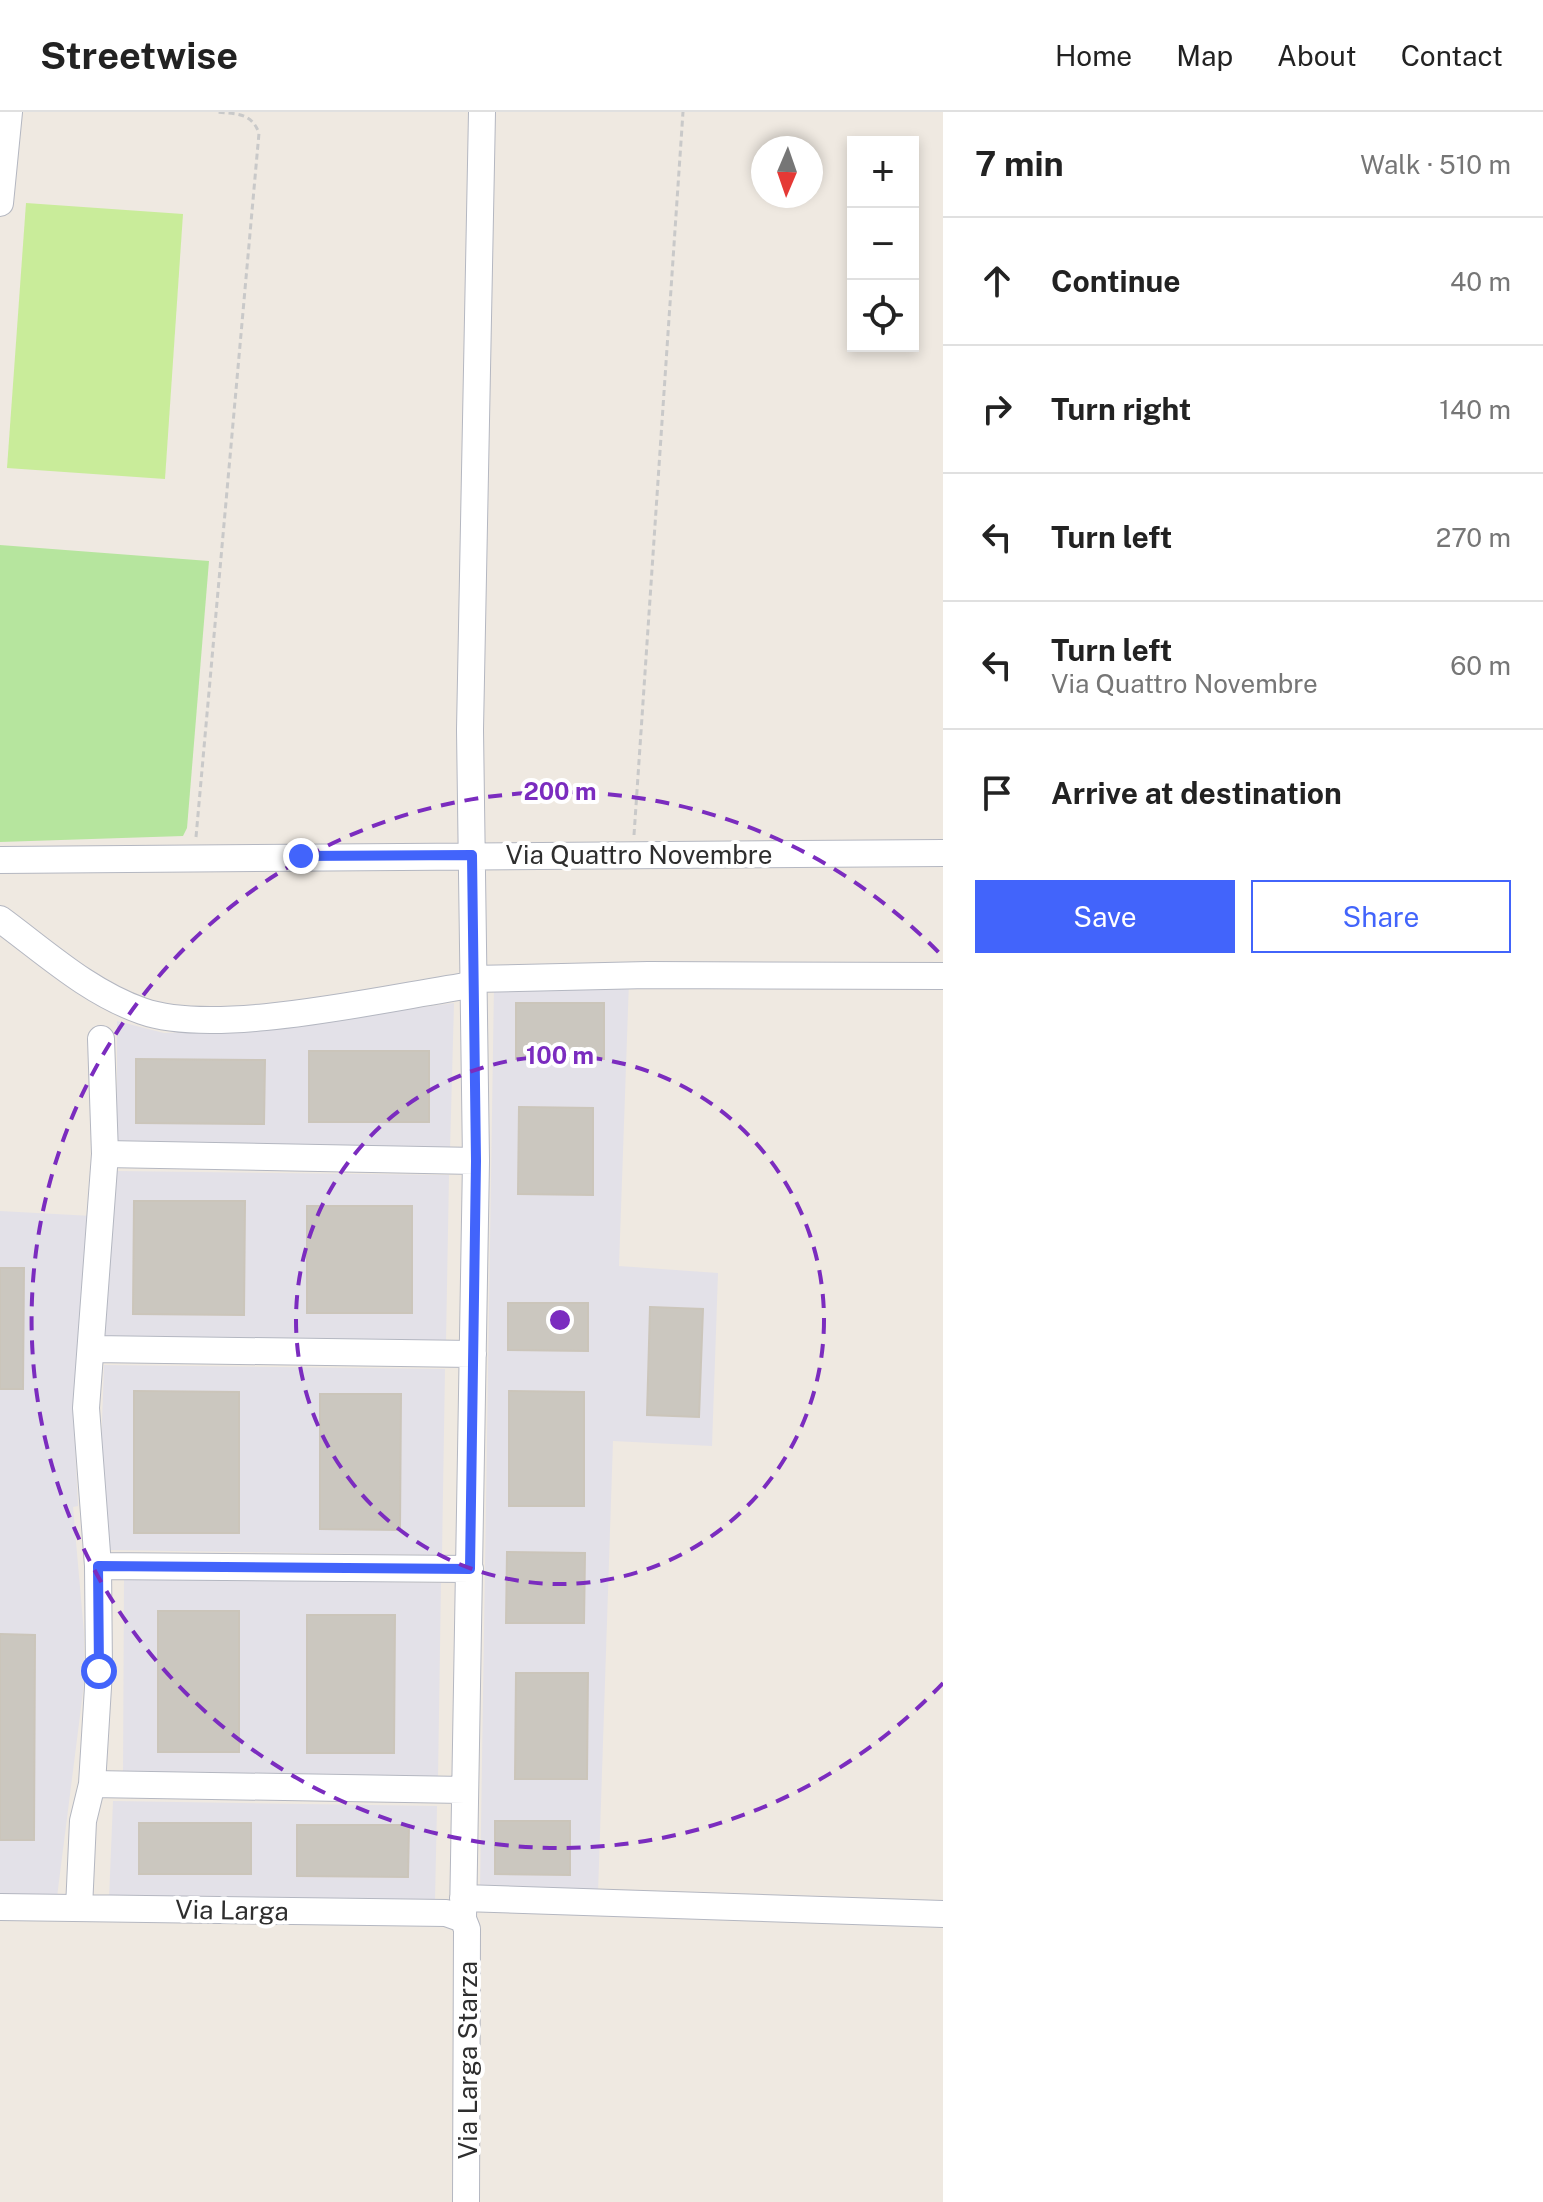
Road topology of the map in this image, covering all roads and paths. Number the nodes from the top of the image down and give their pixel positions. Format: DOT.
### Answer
graph roads {
  1 [pos="9,112"];
  2 [pos="216,112"];
  3 [pos="482,112"];
  4 [pos="683,112"];
  5 [pos="0,203"];
  6 [pos="943,853"];
  7 [pos="472,855"];
  8 [pos="633,855"];
  9 [pos="194,857"];
  10 [pos="0,860"];
  11 [pos="0,919"];
  12 [pos="943,976"];
  13 [pos="472,982"];
  14 [pos="101,1039"];
  15 [pos="105,1154"];
  16 [pos="476,1161"];
  17 [pos="93,1349"];
  18 [pos="473,1354"];
  19 [pos="98,1566"];
  20 [pos="470,1569"];
  21 [pos="92,1784"];
  22 [pos="465,1790"];
  23 [pos="0,1907"];
  24 [pos="79,1908"];
  25 [pos="463,1908"];
  26 [pos="943,1914"];
  27 [pos="466,2202"];
  1 -- 5 [label="street"];
  2 -- 9 [label="path"];
  3 -- 7 [label="street, Via Larga Starza"];
  4 -- 8 [label="path"];
  6 -- 8 [label="street, Via Quattro Novembre"];
  7 -- 8 [label="street, Via Quattro Novembre"];
  7 -- 9 [label="street, Via Quattro Novembre"];
  7 -- 13 [label="street, Via Larga Starza"];
  9 -- 10 [label="street, Via Quattro Novembre"];
  11 -- 13 [label="street"];
  12 -- 13 [label="street"];
  13 -- 16 [label="street, Via Larga Starza"];
  14 -- 15 [label="street"];
  15 -- 16 [label="street"];
  15 -- 17 [label="street"];
  16 -- 18 [label="street, Via Larga Starza"];
  17 -- 18 [label="street"];
  17 -- 19 [label="street"];
  18 -- 20 [label="street, Via Larga Starza"];
  19 -- 20 [label="street"];
  19 -- 21 [label="street"];
  20 -- 22 [label="street, Via Larga Starza"];
  21 -- 22 [label="street"];
  21 -- 24 [label="street"];
  22 -- 25 [label="street, Via Larga Starza"];
  23 -- 24 [label="street, Via Larga"];
  24 -- 25 [label="street, Via Larga"];
  25 -- 26 [label="street, Via Larga"];
  25 -- 27 [label="street, Via Larga Starza"];
}
